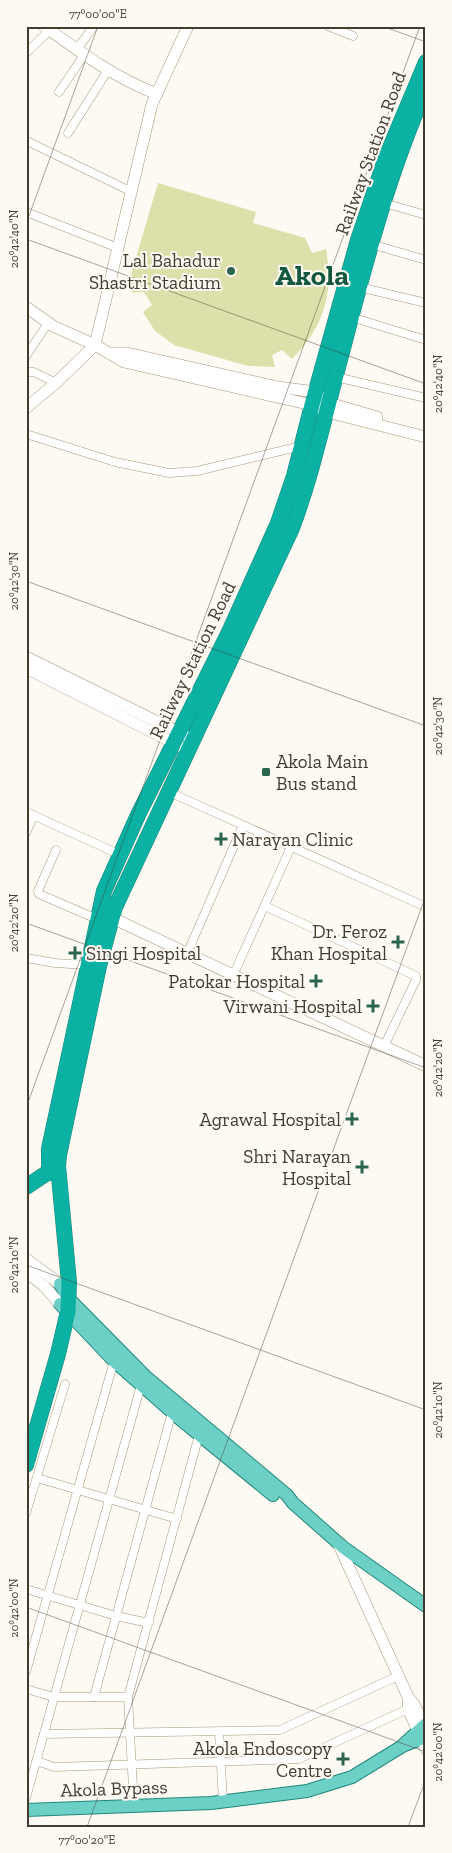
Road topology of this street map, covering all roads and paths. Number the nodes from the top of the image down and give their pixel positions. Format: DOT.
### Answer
graph roads {
  1 [pos="94,26"];
  2 [pos="188,26"];
  3 [pos="328,26"];
  4 [pos="49,28"];
  5 [pos="353,36"];
  6 [pos="81,52"];
  7 [pos="26,53"];
  8 [pos="426,62"];
  9 [pos="108,70"];
  10 [pos="426,89"];
  11 [pos="59,92"];
  12 [pos="157,94"];
  13 [pos="68,133"];
  14 [pos="27,141"];
  15 [pos="132,192"];
  16 [pos="384,203"];
  17 [pos="26,212"];
  18 [pos="426,215"];
  19 [pos="371,244"];
  20 [pos="118,248"];
  21 [pos="426,260"];
  22 [pos="359,287"];
  23 [pos="426,302"];
  24 [pos="26,307"];
  25 [pos="351,317"];
  26 [pos="48,323"];
  27 [pos="426,340"];
  28 [pos="95,345"];
  29 [pos="26,356"];
  30 [pos="26,372"];
  31 [pos="336,377"];
  32 [pos="56,383"];
  33 [pos="426,398"];
  34 [pos="313,399"];
  35 [pos="26,408"];
  36 [pos="328,408"];
  37 [pos="426,431"];
  38 [pos="26,434"];
  39 [pos="426,437"];
  40 [pos="302,446"];
  41 [pos="26,657"];
  42 [pos="26,668"];
  43 [pos="176,738"];
  44 [pos="191,745"];
  45 [pos="169,792"];
  46 [pos="30,814"];
  47 [pos="243,825"];
  48 [pos="26,833"];
  49 [pos="292,847"];
  50 [pos="56,850"];
  51 [pos="121,855"];
  52 [pos="265,906"];
  53 [pos="426,907"];
  54 [pos="105,913"];
  55 [pos="190,947"];
  56 [pos="26,958"];
  57 [pos="88,965"];
  58 [pos="236,969"];
  59 [pos="387,1040"];
  60 [pos="426,1058"];
  61 [pos="426,1066"];
  62 [pos="53,1168"];
  63 [pos="26,1187"];
  64 [pos="26,1259"];
  65 [pos="26,1272"];
  66 [pos="60,1284"];
  67 [pos="66,1305"];
  68 [pos="114,1361"];
  69 [pos="65,1384"];
  70 [pos="141,1385"];
  71 [pos="172,1412"];
  72 [pos="26,1432"];
  73 [pos="199,1435"];
  74 [pos="26,1465"];
  75 [pos="37,1478"];
  76 [pos="78,1490"];
  77 [pos="110,1499"];
  78 [pos="292,1504"];
  79 [pos="145,1509"];
  80 [pos="26,1513"];
  81 [pos="177,1519"];
  82 [pos="338,1543"];
  83 [pos="26,1589"];
  84 [pos="48,1595"];
  85 [pos="81,1604"];
  86 [pos="426,1606"];
  87 [pos="116,1616"];
  88 [pos="148,1623"];
  89 [pos="26,1672"];
  90 [pos="398,1676"];
  91 [pos="26,1689"];
  92 [pos="54,1697"];
  93 [pos="94,1697"];
  94 [pos="128,1697"];
  95 [pos="410,1704"];
  96 [pos="219,1732"];
  97 [pos="130,1733"];
  98 [pos="44,1734"];
  99 [pos="424,1734"];
  100 [pos="36,1761"];
  101 [pos="221,1762"];
  102 [pos="132,1765"];
  103 [pos="26,1798"];
  104 [pos="223,1801"];
  105 [pos="134,1806"];
  106 [pos="26,1810"];
  1 -- 6 [label="street"];
  2 -- 12 [label="street"];
  3 -- 5 [label="street"];
  4 -- 6 [label="street"];
  4 -- 7 [label="street"];
  6 -- 9 [label="street"];
  6 -- 11 [label="street"];
  8 -- 34 [label="highway, Railway Station Road"];
  9 -- 12 [label="street"];
  9 -- 13 [label="street"];
  10 -- 16 [label="highway, Railway Station Road"];
  12 -- 15 [label="street"];
  14 -- 15 [label="street"];
  15 -- 20 [label="street"];
  16 -- 18 [label="street"];
  16 -- 19 [label="highway, Railway Station Road"];
  17 -- 20 [label="street"];
  19 -- 21 [label="street"];
  19 -- 22 [label="highway, Railway Station Road"];
  20 -- 28 [label="street"];
  22 -- 23 [label="street"];
  22 -- 25 [label="highway, Railway Station Road"];
  24 -- 26 [label="street"];
  25 -- 27 [label="street"];
  25 -- 31 [label="highway, Railway Station Road"];
  26 -- 28 [label="street"];
  26 -- 29 [label="street"];
  28 -- 32 [label="street"];
  28 -- 34 [label="street"];
  30 -- 32 [label="street"];
  31 -- 33 [label="street"];
  31 -- 36 [label="highway, Railway Station Road"];
  32 -- 35 [label="street"];
  34 -- 36 [label="street"];
  34 -- 40 [label="highway, Railway Station Road"];
  36 -- 37 [label="street"];
  36 -- 39 [label="street"];
  36 -- 44 [label="highway, Railway Station Road"];
  38 -- 40 [label="street"];
  40 -- 43 [label="highway, Railway Station Road"];
  41 -- 43 [label="street"];
  42 -- 43 [label="street"];
  43 -- 44 [label="street"];
  43 -- 51 [label="highway, Railway Station Road"];
  44 -- 45 [label="highway, Railway Station Road"];
  45 -- 47 [label="street"];
  45 -- 54 [label="highway, Railway Station Road"];
  46 -- 48 [label="street"];
  46 -- 51 [label="street"];
  47 -- 49 [label="street"];
  47 -- 55 [label="street"];
  49 -- 52 [label="street"];
  49 -- 53 [label="street"];
  50 -- 54 [label="street"];
  51 -- 54 [label="highway, Railway Station Road"];
  52 -- 58 [label="street"];
  52 -- 59 [label="street"];
  54 -- 55 [label="street"];
  54 -- 57 [label="highway, Railway Station Road"];
  54 -- 61 [label="street"];
  54 -- 62 [label="highway, Railway Station Road"];
  55 -- 58 [label="street"];
  56 -- 57 [label="street"];
  57 -- 62 [label="highway, Railway Station Road"];
  58 -- 59 [label="street"];
  59 -- 60 [label="street"];
  62 -- 63 [label="highway"];
  62 -- 66 [label="highway, Railway Station Road"];
  62 -- 67 [label="highway, Railway Station Road"];
  64 -- 66 [label="street"];
  65 -- 67 [label="street"];
  66 -- 67 [label="highway, Railway Station Road"];
  67 -- 68 [label="main road"];
  67 -- 72 [label="highway"];
  67 -- 74 [label="highway"];
  67 -- 78 [label="main road"];
  68 -- 70 [label="main road"];
  68 -- 76 [label="street"];
  69 -- 75 [label="street"];
  70 -- 71 [label="main road"];
  70 -- 77 [label="street"];
  71 -- 73 [label="main road"];
  71 -- 79 [label="street"];
  73 -- 78 [label="main road"];
  73 -- 81 [label="street"];
  75 -- 76 [label="street"];
  75 -- 80 [label="street"];
  76 -- 77 [label="street"];
  76 -- 84 [label="street"];
  77 -- 79 [label="street"];
  77 -- 85 [label="street"];
  78 -- 82 [label="main road"];
  79 -- 81 [label="street"];
  79 -- 87 [label="street"];
  81 -- 88 [label="street"];
  82 -- 86 [label="main road"];
  82 -- 90 [label="street"];
  83 -- 84 [label="street"];
  84 -- 85 [label="street"];
  84 -- 89 [label="street"];
  85 -- 87 [label="street"];
  85 -- 92 [label="street"];
  87 -- 88 [label="street"];
  87 -- 93 [label="street"];
  88 -- 94 [label="street"];
  90 -- 95 [label="street"];
  90 -- 96 [label="street"];
  91 -- 92 [label="street"];
  92 -- 93 [label="street"];
  92 -- 98 [label="street"];
  93 -- 94 [label="street"];
  94 -- 97 [label="street"];
  95 -- 99 [label="street"];
  95 -- 101 [label="street"];
  96 -- 97 [label="street"];
  96 -- 101 [label="street"];
  97 -- 98 [label="street"];
  97 -- 102 [label="street"];
  98 -- 100 [label="street"];
  99 -- 104 [label="main road, Akola Bypass"];
  100 -- 102 [label="street"];
  100 -- 103 [label="street"];
  101 -- 102 [label="street"];
  101 -- 104 [label="street"];
  102 -- 105 [label="street"];
  104 -- 105 [label="main road, Akola Bypass"];
  105 -- 106 [label="main road, Akola Bypass"];
}
